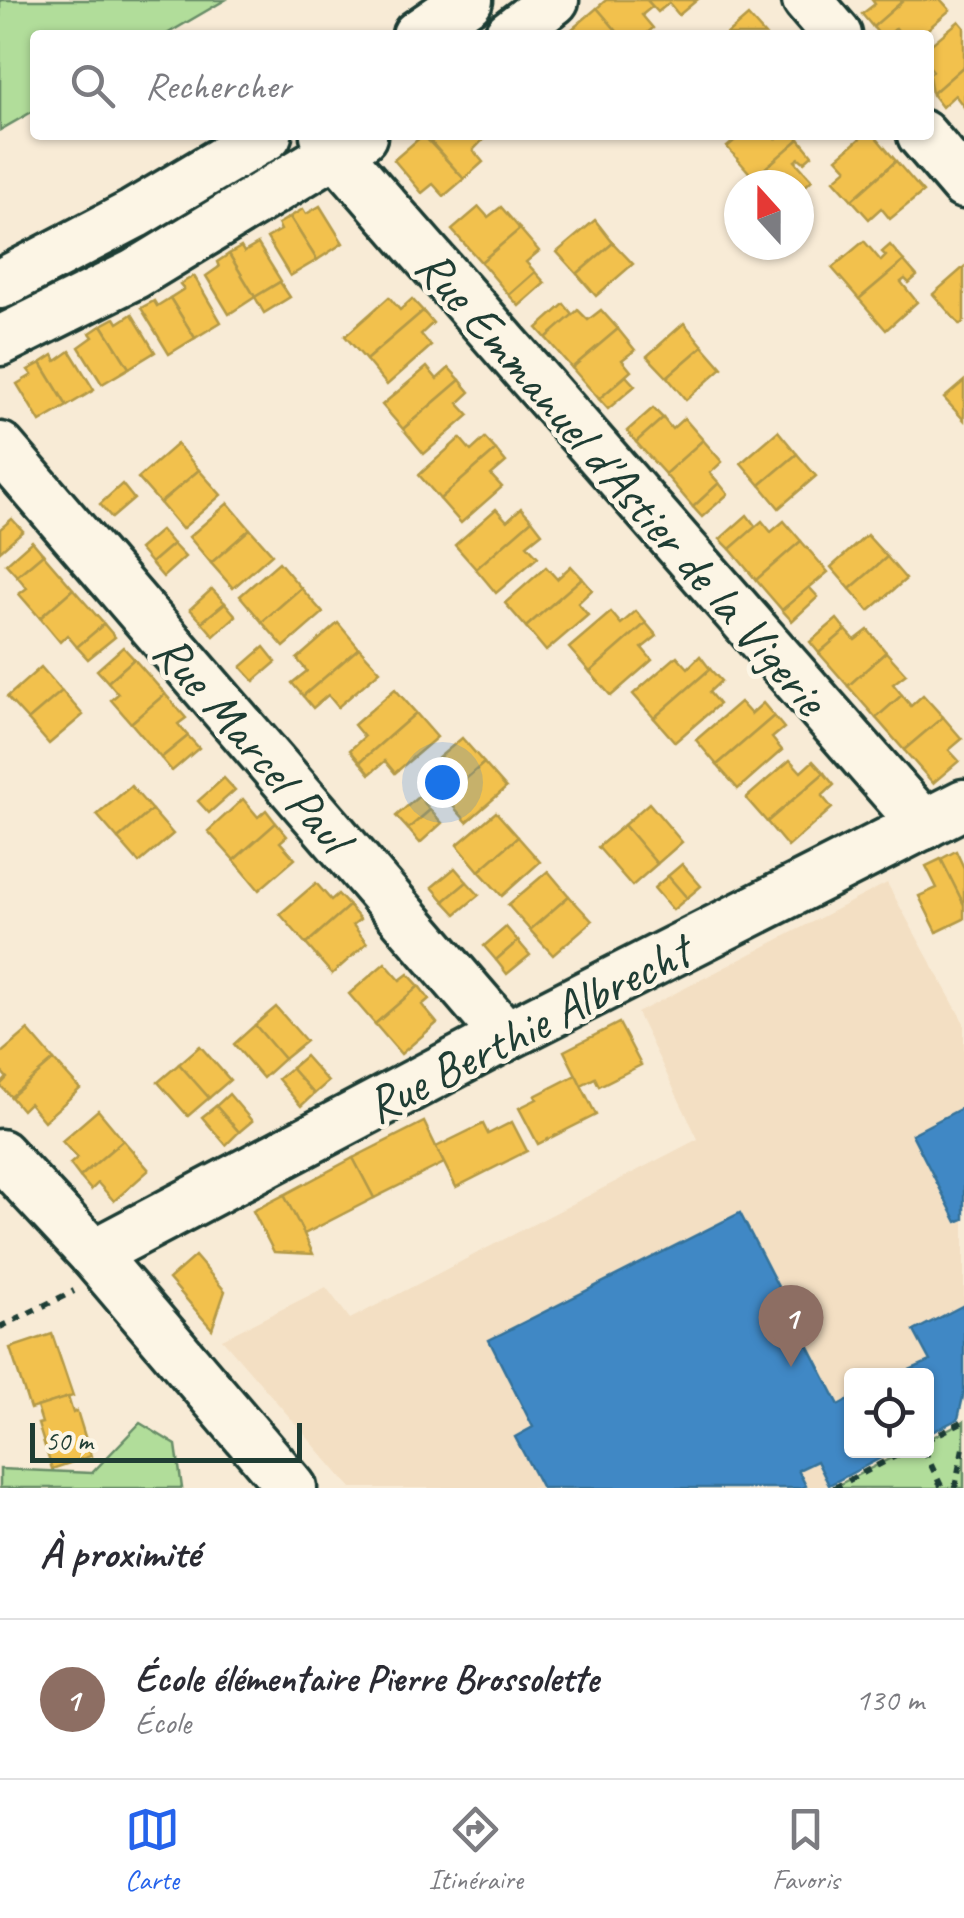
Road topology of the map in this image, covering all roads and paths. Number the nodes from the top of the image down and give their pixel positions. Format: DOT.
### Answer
graph roads {
  1 [pos="468,0"];
  2 [pos="554,0"];
  3 [pos="807,0"];
  4 [pos="424,30"];
  5 [pos="515,30"];
  6 [pos="833,30"];
  7 [pos="259,140"];
  8 [pos="926,140"];
  9 [pos="342,141"];
  10 [pos="964,184"];
  11 [pos="0,284"];
  12 [pos="0,341"];
  13 [pos="0,447"];
  14 [pos="944,815"];
  15 [pos="506,1036"];
  16 [pos="0,1154"];
  17 [pos="93,1254"];
  18 [pos="85,1301"];
  19 [pos="0,1328"];
  20 [pos="964,1421"];
  21 [pos="934,1436"];
  22 [pos="964,1443"];
  23 [pos="892,1458"];
  24 [pos="928,1458"];
  25 [pos="292,1488"];
  26 [pos="834,1488"];
  27 [pos="942,1488"];
  28 [pos="955,1488"];
  1 -- 4 [label="street"];
  2 -- 5 [label="street"];
  3 -- 6 [label="street"];
  7 -- 11 [label="street"];
  8 -- 10 [label="street"];
  9 -- 12 [label="street"];
  9 -- 14 [label="street, Rue Emmanuel d'Astier de la Vigerie"];
  13 -- 15 [label="street, Rue Marcel Paul"];
  14 -- 15 [label="street, Rue Berthie Albrecht"];
  15 -- 17 [label="street, Rue Berthie Albrecht"];
  16 -- 17 [label="street"];
  17 -- 25 [label="street"];
  18 -- 19 [label="path"];
  20 -- 21 [label="path"];
  22 -- 28 [label="path"];
  23 -- 26 [label="path"];
  24 -- 27 [label="path"];
}
